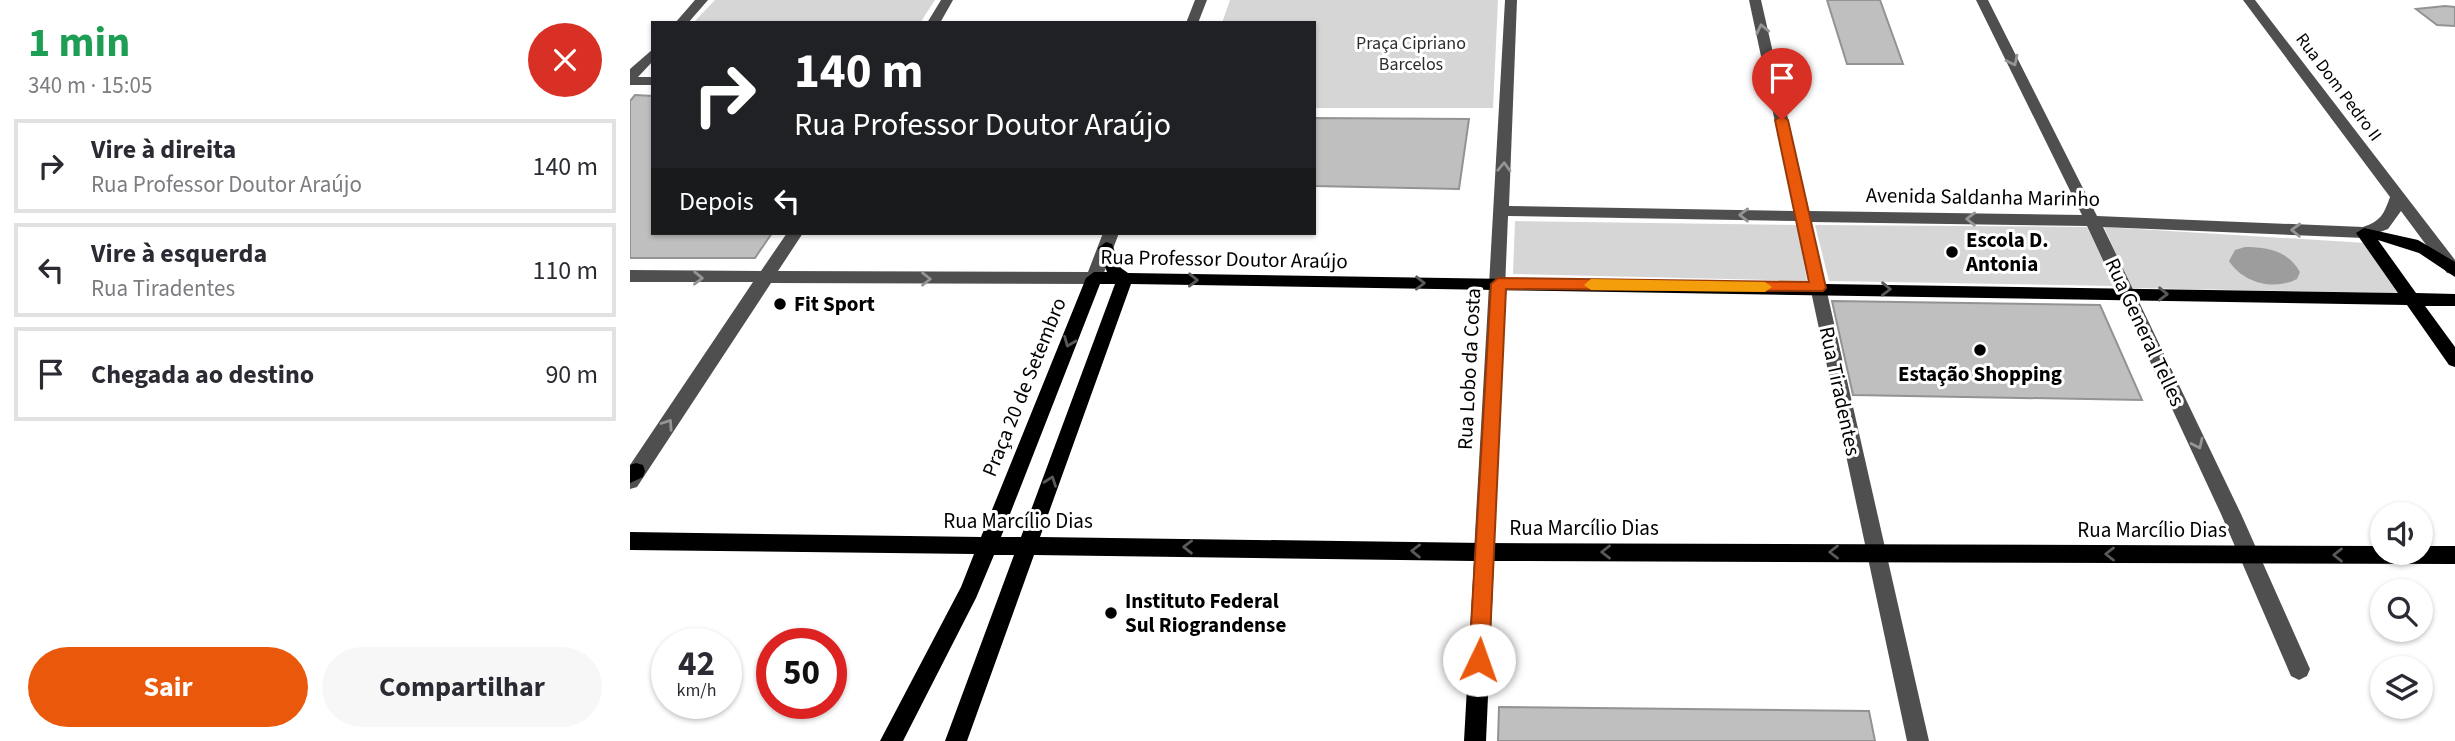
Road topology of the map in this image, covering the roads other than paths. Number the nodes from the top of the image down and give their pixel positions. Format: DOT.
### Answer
graph roads {
  1 [pos="702,0"];
  2 [pos="947,0"];
  3 [pos="1201,0"];
  4 [pos="1511,0"];
  5 [pos="1755,0"];
  6 [pos="1982,0"];
  7 [pos="2249,0"];
  8 [pos="683,21"];
  9 [pos="934,21"];
  10 [pos="1193,21"];
  11 [pos="651,55"];
  12 [pos="630,79"];
  13 [pos="651,81"];
  14 [pos="2397,198"];
  15 [pos="1502,211"];
  16 [pos="1802,216"];
  17 [pos="2092,221"];
  18 [pos="2364,233"];
  19 [pos="794,235"];
  20 [pos="1108,240"];
  21 [pos="2454,270"];
  22 [pos="630,276"];
  23 [pos="1094,278"];
  24 [pos="765,279"];
  25 [pos="1125,279"];
  26 [pos="1498,284"];
  27 [pos="1818,288"];
  28 [pos="2127,293"];
  29 [pos="2412,299"];
  30 [pos="2455,300"];
  31 [pos="2455,360"];
  32 [pos="632,476"];
  33 [pos="630,541"];
  34 [pos="987,545"];
  35 [pos="1028,545"];
  36 [pos="1484,552"];
  37 [pos="1875,552"];
  38 [pos="2247,555"];
  39 [pos="2455,555"];
  40 [pos="2298,669"];
  41 [pos="891,741"];
  42 [pos="956,741"];
  43 [pos="1475,741"];
  44 [pos="1918,741"];
  1 -- 8 [label="street"];
  2 -- 9 [label="street"];
  3 -- 10 [label="street"];
  15 -- 4 [label="street, Rua Lobo da Costa, one-way"];
  16 -- 5 [label="street, Rua Tiradentes, one-way"];
  6 -- 17 [label="street, Rua General Telles, one-way"];
  7 -- 14 [label="street, Rua Dom Pedro II"];
  11 -- 12 [label="street"];
  12 -- 13 [label="street"];
  14 -- 18 [label="street"];
  14 -- 21 [label="street, Rua Dom Pedro II"];
  16 -- 15 [label="street, Avenida Saldanha Marinho, one-way"];
  15 -- 26 [label="street, Rua Lobo da Costa"];
  17 -- 16 [label="street, Avenida Saldanha Marinho, one-way"];
  16 -- 27 [label="street, Rua Tiradentes"];
  18 -- 17 [label="street, Avenida Saldanha Marinho, one-way"];
  17 -- 28 [label="street, Rua General Telles"];
  18 -- 21 [label="main road, Avenida Saldanha Marinho"];
  18 -- 29 [label="main road"];
  19 -- 24 [label="street"];
  20 -- 23 [label="street"];
  20 -- 25 [label="main road"];
  22 -- 24 [label="street, Rua Professor Doutor Araújo, one-way"];
  24 -- 23 [label="street, Rua Professor Doutor Araújo, one-way"];
  23 -- 25 [label="main road, Rua Professor Doutor Araújo"];
  23 -- 34 [label="main road, Praça 20 de Setembro, one-way"];
  32 -- 24 [label="street, one-way"];
  25 -- 26 [label="main road, Rua Professor Doutor Araújo, one-way"];
  35 -- 25 [label="main road, one-way"];
  26 -- 27 [label="main road, Rua Professor Doutor Araújo"];
  26 -- 36 [label="street, Rua Lobo da Costa"];
  27 -- 28 [label="main road, one-way"];
  27 -- 37 [label="street, Rua Tiradentes"];
  28 -- 29 [label="main road, one-way"];
  28 -- 38 [label="street, Rua General Telles, one-way"];
  29 -- 30 [label="main road"];
  29 -- 31 [label="main road"];
  33 -- 34 [label="main road, Rua Marcílio Dias"];
  34 -- 35 [label="main road, Rua Marcílio Dias"];
  34 -- 41 [label="main road, Praça 20 de Setembro"];
  36 -- 35 [label="main road, Rua Marcílio Dias, one-way"];
  35 -- 42 [label="main road"];
  37 -- 36 [label="main road, Rua Marcílio Dias, one-way"];
  36 -- 43 [label="main road, Rua Lobo da Costa"];
  38 -- 37 [label="main road, Rua Marcílio Dias, one-way"];
  37 -- 44 [label="street, Rua Tiradentes"];
  39 -- 38 [label="main road, Rua Marcílio Dias, one-way"];
  38 -- 40 [label="street, Rua General Telles"];
}
